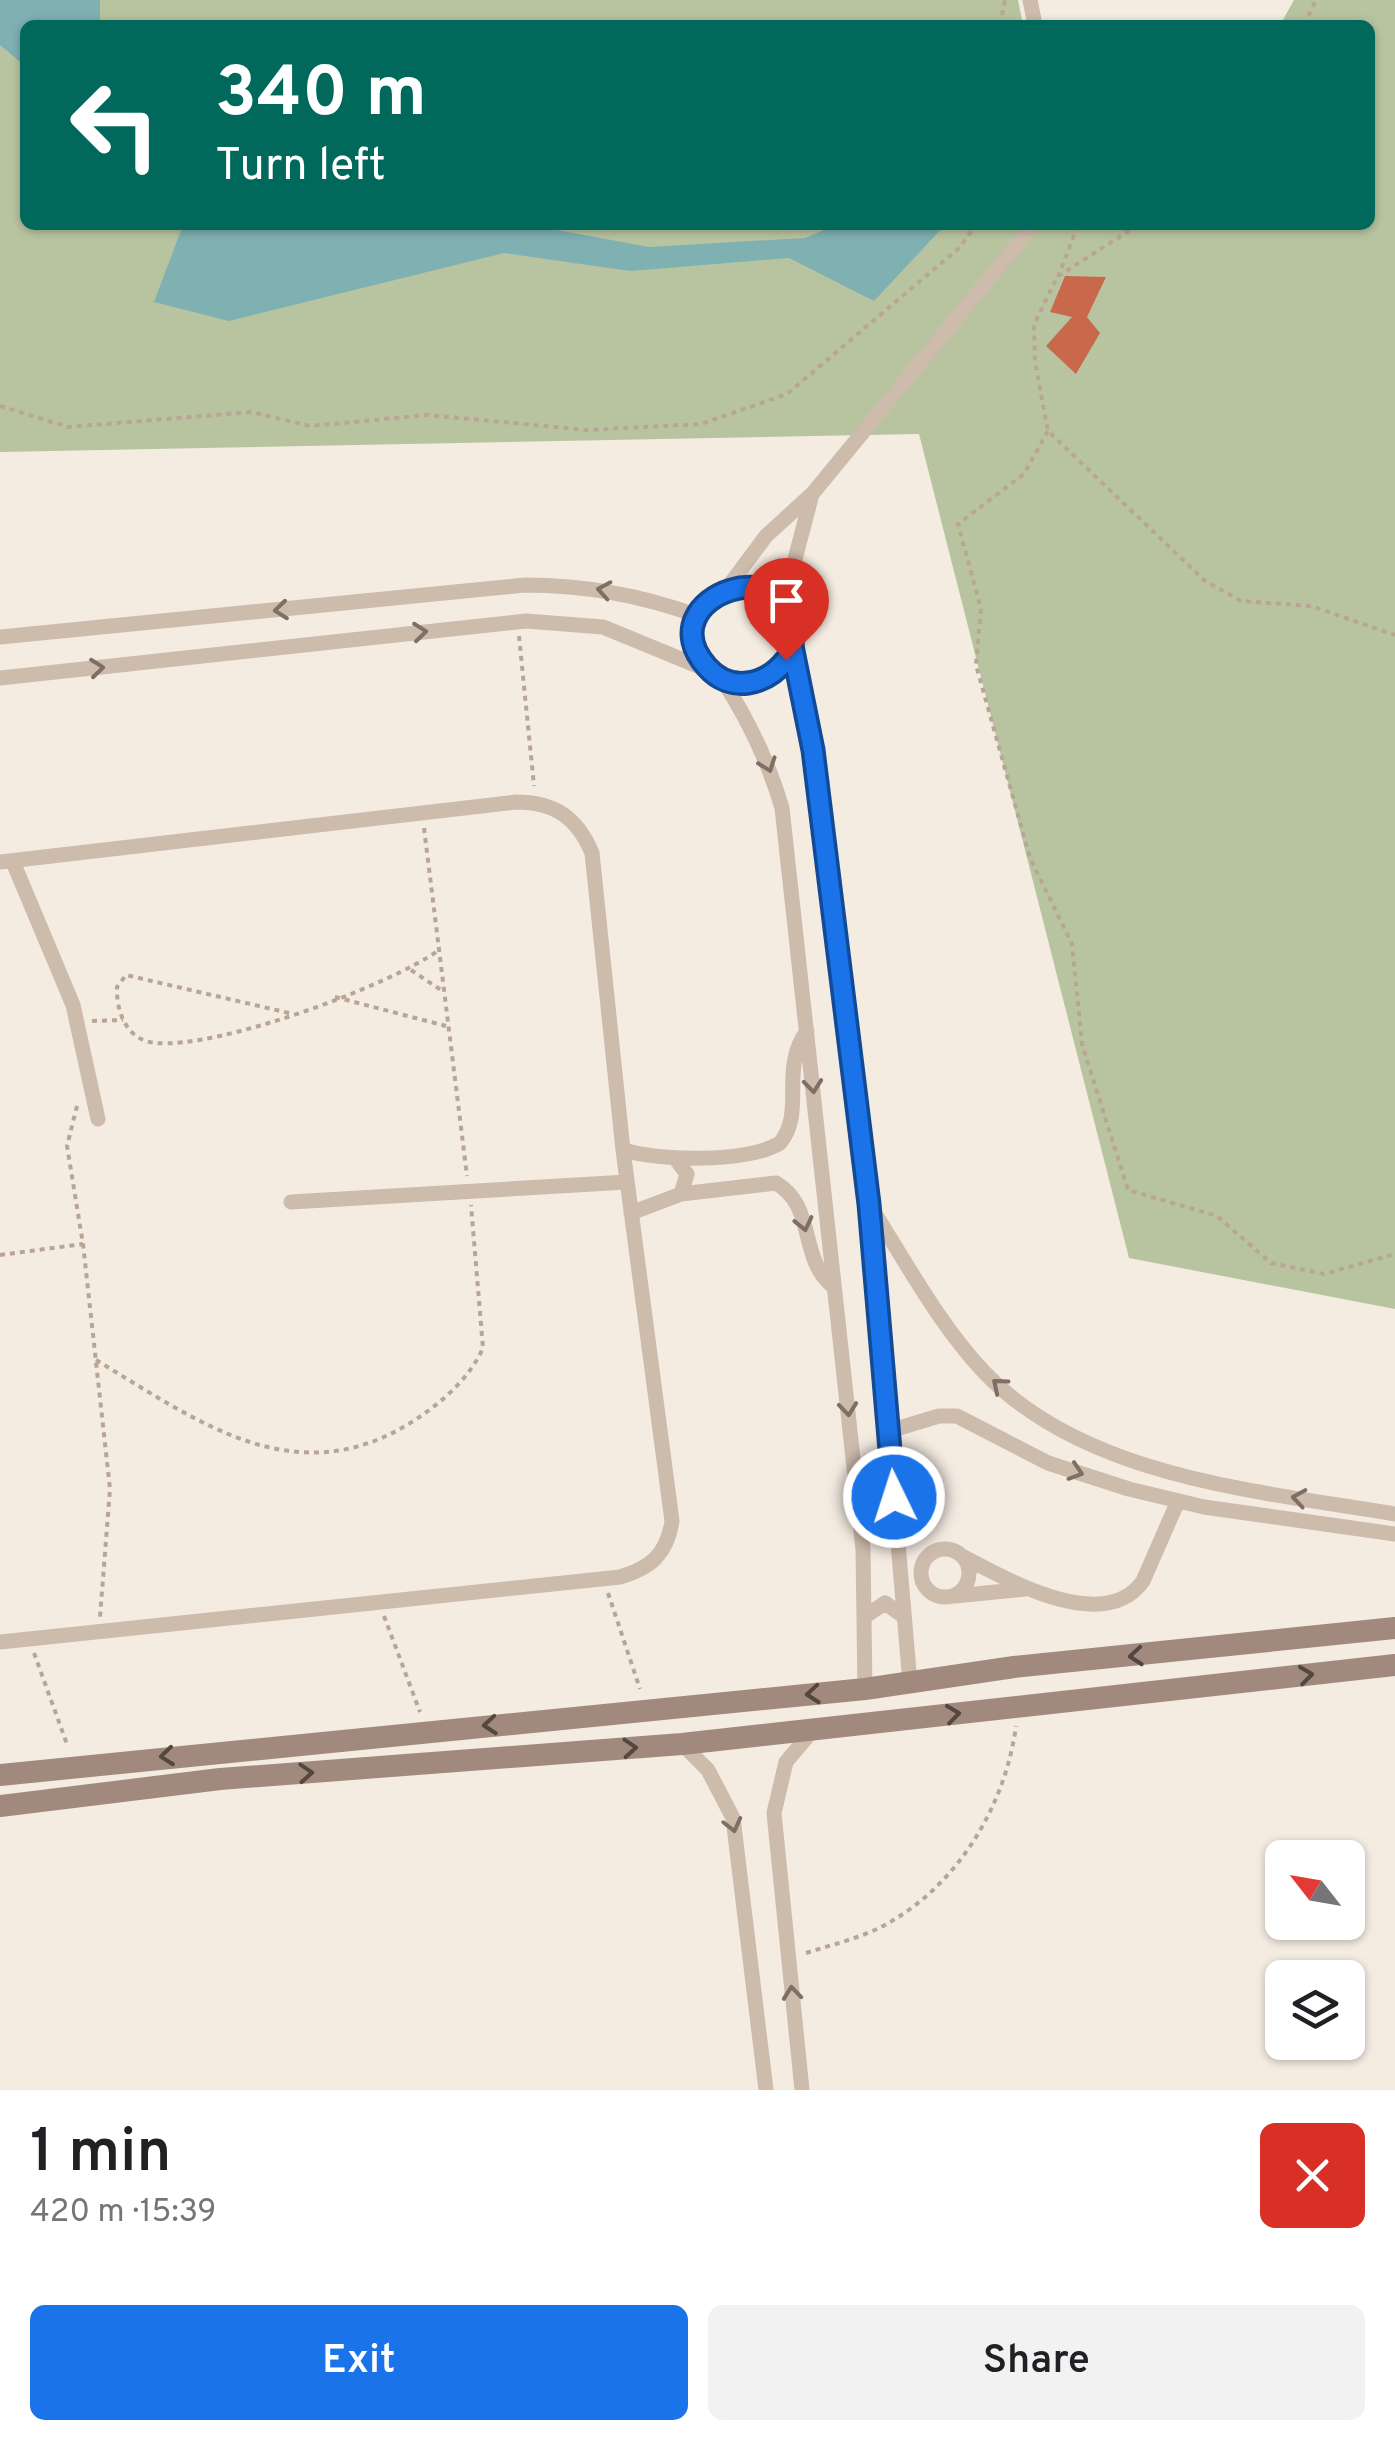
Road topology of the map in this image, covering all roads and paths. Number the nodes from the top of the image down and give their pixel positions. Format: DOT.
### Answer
graph roads {
  1 [pos="972,230"];
  2 [pos="1029,230"];
  3 [pos="1078,230"];
  4 [pos="1130,230"];
  5 [pos="1058,278"];
  6 [pos="0,406"];
  7 [pos="1048,431"];
  8 [pos="813,493"];
  9 [pos="728,587"];
  10 [pos="783,604"];
  11 [pos="698,616"];
  12 [pos="517,622"];
  13 [pos="1395,636"];
  14 [pos="0,637"];
  15 [pos="792,646"];
  16 [pos="716,675"];
  17 [pos="0,678"];
  18 [pos="536,802"];
  19 [pos="422,813"];
  20 [pos="6,862"];
  21 [pos="439,950"];
  22 [pos="411,970"];
  23 [pos="444,992"];
  24 [pos="335,997"];
  25 [pos="289,1014"];
  26 [pos="122,1020"];
  27 [pos="78,1022"];
  28 [pos="448,1027"];
  29 [pos="807,1031"];
  30 [pos="93,1082"];
  31 [pos="98,1119"];
  32 [pos="623,1150"];
  33 [pos="742,1154"];
  34 [pos="675,1158"];
  35 [pos="627,1182"];
  36 [pos="748,1184"];
  37 [pos="470,1191"];
  38 [pos="681,1194"];
  39 [pos="291,1202"];
  40 [pos="869,1204"];
  41 [pos="631,1213"];
  42 [pos="83,1244"];
  43 [pos="1395,1254"];
  44 [pos="0,1255"];
  45 [pos="834,1288"];
  46 [pos="96,1360"];
  47 [pos="889,1432"];
  48 [pos="1152,1468"];
  49 [pos="1145,1493"];
  50 [pos="1178,1501"];
  51 [pos="1395,1514"];
  52 [pos="1395,1534"];
  53 [pos="962,1556"];
  54 [pos="899,1563"];
  55 [pos="864,1573"];
  56 [pos="604,1579"];
  57 [pos="1025,1589"];
  58 [pos="953,1596"];
  59 [pos="379,1602"];
  60 [pos="866,1615"];
  61 [pos="902,1615"];
  62 [pos="1395,1628"];
  63 [pos="98,1632"];
  64 [pos="28,1639"];
  65 [pos="0,1642"];
  66 [pos="1395,1664"];
  67 [pos="1014,1667"];
  68 [pos="910,1682"];
  69 [pos="640,1689"];
  70 [pos="864,1689"];
  71 [pos="1018,1706"];
  72 [pos="420,1712"];
  73 [pos="813,1730"];
  74 [pos="682,1744"];
  75 [pos="69,1749"];
  76 [pos="217,1751"];
  77 [pos="0,1775"];
  78 [pos="220,1779"];
  79 [pos="0,1806"];
  80 [pos="788,1958"];
  81 [pos="766,2090"];
  82 [pos="802,2090"];
  1 -- 6 [label="path"];
  2 -- 8 [label="street"];
  3 -- 5 [label="path"];
  4 -- 5 [label="path"];
  5 -- 7 [label="path"];
  7 -- 13 [label="path"];
  7 -- 43 [label="path"];
  8 -- 9 [label="street"];
  8 -- 10 [label="street"];
  9 -- 10 [label="street"];
  9 -- 11 [label="street"];
  10 -- 15 [label="street"];
  11 -- 14 [label="street, one-way"];
  11 -- 16 [label="street"];
  12 -- 16 [label="street"];
  17 -- 12 [label="street, one-way"];
  12 -- 18 [label="path"];
  15 -- 16 [label="street"];
  15 -- 40 [label="street"];
  16 -- 29 [label="street, one-way"];
  18 -- 19 [label="street"];
  18 -- 32 [label="street"];
  19 -- 20 [label="street"];
  19 -- 21 [label="path"];
  20 -- 27 [label="street"];
  21 -- 22 [label="path"];
  21 -- 23 [label="path"];
  22 -- 23 [label="path"];
  22 -- 24 [label="path"];
  23 -- 28 [label="path"];
  24 -- 25 [label="path"];
  24 -- 28 [label="path"];
  25 -- 26 [label="path"];
  25 -- 26 [label="path"];
  26 -- 27 [label="path"];
  27 -- 30 [label="street"];
  28 -- 37 [label="path"];
  29 -- 33 [label="street"];
  29 -- 45 [label="street, one-way"];
  30 -- 31 [label="street"];
  30 -- 42 [label="path"];
  32 -- 34 [label="street"];
  32 -- 35 [label="street"];
  33 -- 34 [label="street"];
  33 -- 36 [label="street"];
  34 -- 38 [label="street"];
  35 -- 37 [label="street"];
  35 -- 41 [label="street"];
  36 -- 38 [label="street"];
  36 -- 45 [label="street, one-way"];
  37 -- 39 [label="street"];
  37 -- 46 [label="path"];
  38 -- 41 [label="street"];
  40 -- 47 [label="street"];
  48 -- 40 [label="street, one-way"];
  41 -- 56 [label="street"];
  42 -- 44 [label="path"];
  42 -- 46 [label="path"];
  45 -- 55 [label="street, one-way"];
  46 -- 63 [label="path"];
  47 -- 49 [label="street, one-way"];
  47 -- 54 [label="street"];
  48 -- 49 [label="street"];
  51 -- 48 [label="street, one-way"];
  49 -- 50 [label="street"];
  50 -- 52 [label="street"];
  50 -- 57 [label="street"];
  53 -- 57 [label="street"];
  53 -- 58 [label="street"];
  53 -- 58 [label="street"];
  54 -- 55 [label="street"];
  54 -- 61 [label="street"];
  55 -- 60 [label="street"];
  56 -- 59 [label="street"];
  56 -- 69 [label="path"];
  57 -- 58 [label="street"];
  59 -- 63 [label="street"];
  59 -- 72 [label="path"];
  60 -- 61 [label="street"];
  60 -- 70 [label="street"];
  61 -- 68 [label="street"];
  62 -- 67 [label="street, one-way"];
  63 -- 64 [label="street"];
  64 -- 65 [label="street"];
  64 -- 75 [label="path"];
  71 -- 66 [label="street, one-way"];
  67 -- 68 [label="street"];
  67 -- 71 [label="street"];
  68 -- 70 [label="street"];
  70 -- 76 [label="street, one-way"];
  73 -- 71 [label="street, one-way"];
  71 -- 80 [label="path"];
  73 -- 74 [label="street"];
  73 -- 80 [label="street"];
  78 -- 74 [label="street, one-way"];
  74 -- 81 [label="street, one-way"];
  76 -- 77 [label="street, one-way"];
  76 -- 78 [label="street"];
  78 -- 79 [label="street"];
  82 -- 80 [label="street, one-way"];
}
